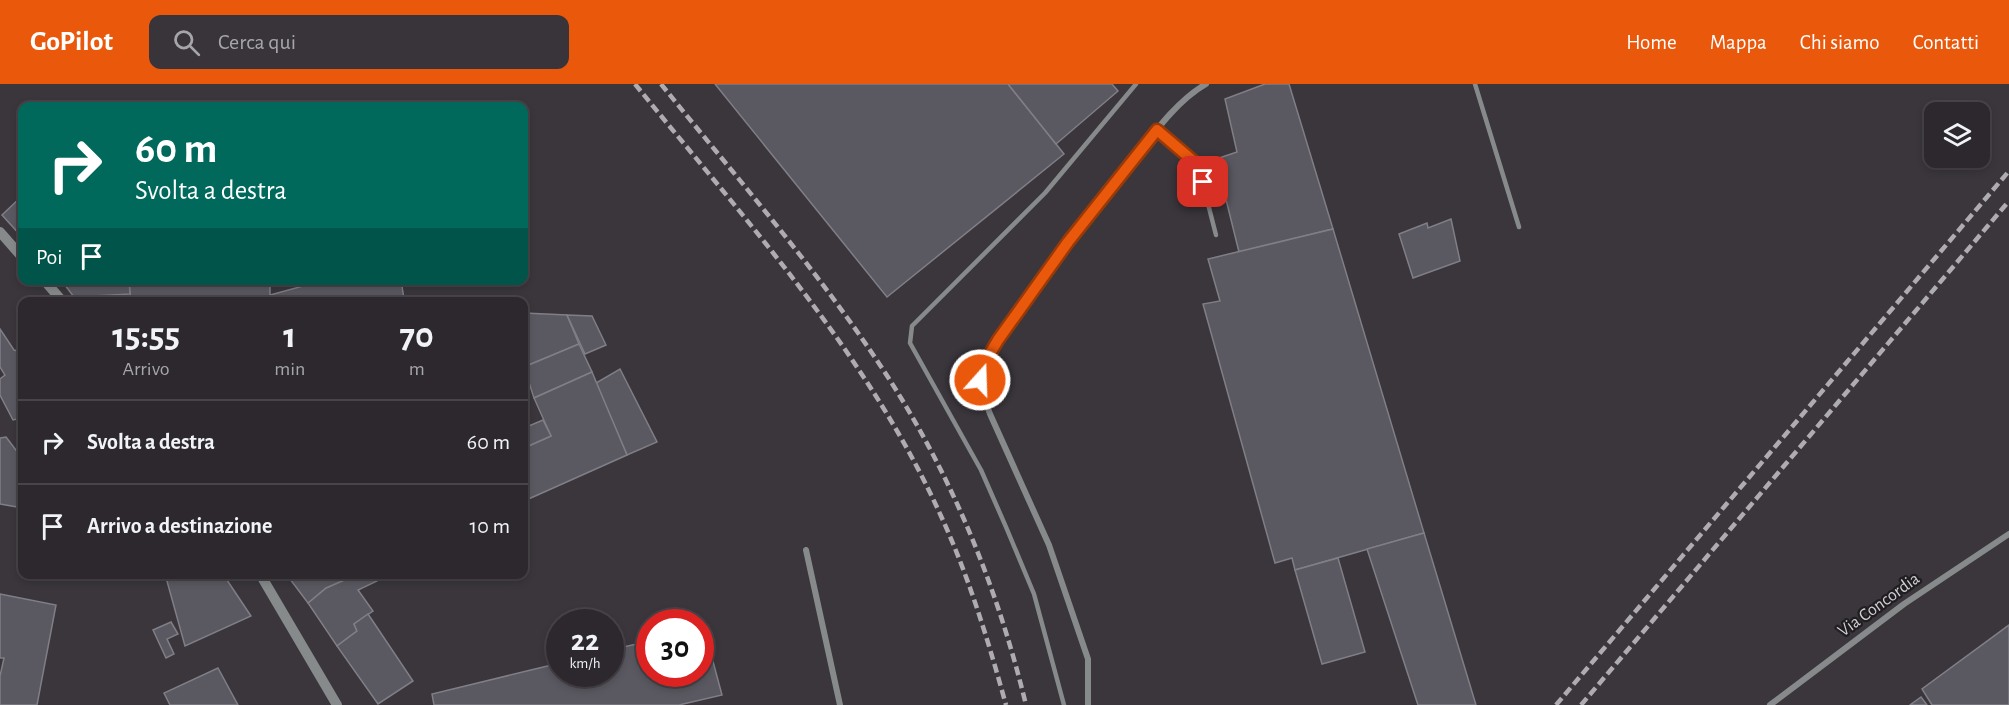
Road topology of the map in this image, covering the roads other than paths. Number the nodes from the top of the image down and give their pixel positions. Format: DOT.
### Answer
graph roads {
  1 [pos="1136,84"];
  2 [pos="1206,84"];
  3 [pos="1475,84"];
  4 [pos="1157,130"];
  5 [pos="1519,227"];
  6 [pos="1216,235"];
  7 [pos="1,236"];
  8 [pos="18,253"];
  9 [pos="48,285"];
  10 [pos="59,297"];
  11 [pos="2009,534"];
  12 [pos="806,550"];
  13 [pos="263,579"];
  14 [pos="338,705"];
  15 [pos="840,705"];
  16 [pos="1064,705"];
  17 [pos="1088,705"];
  18 [pos="1770,705"];
  1 -- 16 [label="lane"];
  2 -- 4 [label="street"];
  3 -- 5 [label="lane"];
  4 -- 6 [label="lane"];
  4 -- 17 [label="street"];
  7 -- 8 [label="street"];
  9 -- 10 [label="street"];
  11 -- 18 [label="street, Via Concordia"];
  12 -- 15 [label="street"];
  13 -- 14 [label="street"];
}
